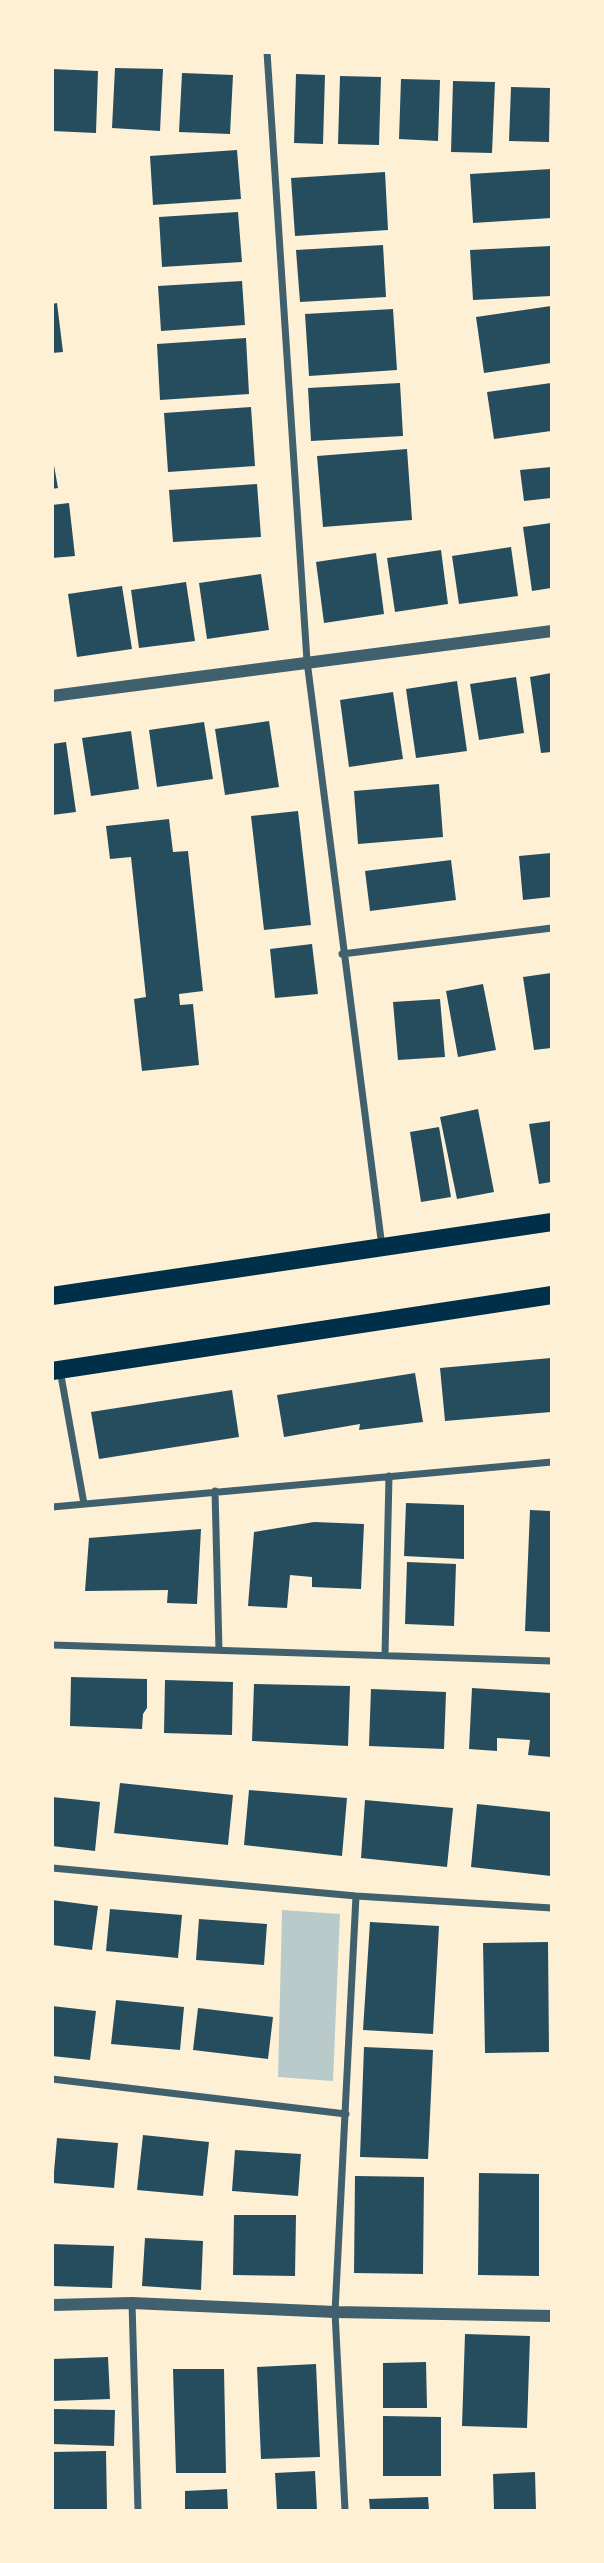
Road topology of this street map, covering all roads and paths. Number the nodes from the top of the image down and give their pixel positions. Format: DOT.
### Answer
graph roads {
  1 [pos="267,52"];
  2 [pos="551,631"];
  3 [pos="307,661"];
  4 [pos="52,695"];
  5 [pos="551,928"];
  6 [pos="342,954"];
  7 [pos="551,1222"];
  8 [pos="382,1248"];
  9 [pos="551,1294"];
  10 [pos="52,1296"];
  11 [pos="56,1371"];
  12 [pos="551,1462"];
  13 [pos="389,1476"];
  14 [pos="215,1491"];
  15 [pos="84,1504"];
  16 [pos="52,1507"];
  17 [pos="52,1645"];
  18 [pos="219,1650"];
  19 [pos="385,1656"];
  20 [pos="551,1661"];
  21 [pos="52,1868"];
  22 [pos="356,1896"];
  23 [pos="551,1908"];
  24 [pos="52,2079"];
  25 [pos="346,2114"];
  26 [pos="132,2303"];
  27 [pos="52,2305"];
  28 [pos="335,2312"];
  29 [pos="551,2316"];
  30 [pos="138,2511"];
  31 [pos="345,2511"];
  1 -- 3 [label="street"];
  2 -- 3 [label="street"];
  3 -- 4 [label="street"];
  3 -- 6 [label="street"];
  5 -- 6 [label="street"];
  6 -- 8 [label="street"];
  7 -- 8 [label="main road"];
  8 -- 10 [label="main road"];
  9 -- 11 [label="main road"];
  11 -- 15 [label="street"];
  12 -- 13 [label="street"];
  13 -- 14 [label="street"];
  13 -- 19 [label="street"];
  14 -- 15 [label="street"];
  14 -- 18 [label="street"];
  15 -- 16 [label="street"];
  17 -- 18 [label="street"];
  18 -- 19 [label="street"];
  19 -- 20 [label="street"];
  21 -- 22 [label="street"];
  22 -- 23 [label="street"];
  22 -- 25 [label="street"];
  24 -- 25 [label="street"];
  25 -- 28 [label="street"];
  26 -- 27 [label="street"];
  26 -- 28 [label="street"];
  26 -- 30 [label="street"];
  28 -- 29 [label="street"];
  28 -- 31 [label="street"];
}
